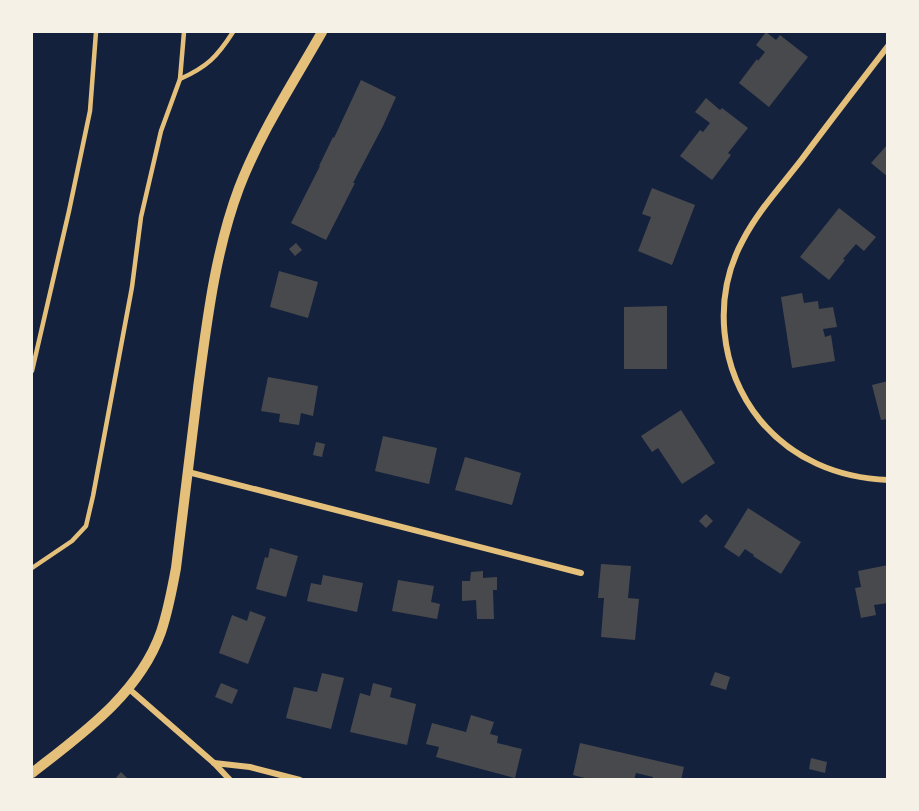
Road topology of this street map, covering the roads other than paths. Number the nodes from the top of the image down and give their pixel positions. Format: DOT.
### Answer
graph roads {
  1 [pos="96,32"];
  2 [pos="184,32"];
  3 [pos="233,32"];
  4 [pos="322,32"];
  5 [pos="888,46"];
  6 [pos="180,79"];
  7 [pos="32,371"];
  8 [pos="188,472"];
  9 [pos="888,480"];
  10 [pos="32,568"];
  11 [pos="581,573"];
  12 [pos="128,688"];
  13 [pos="214,763"];
  14 [pos="32,773"];
  15 [pos="230,780"];
  16 [pos="300,780"];
  1 -- 7 [label="lane"];
  2 -- 6 [label="lane"];
  3 -- 6 [label="lane"];
  4 -- 8 [label="street"];
  5 -- 9 [label="street"];
  6 -- 10 [label="lane"];
  8 -- 11 [label="street"];
  8 -- 12 [label="street"];
  12 -- 13 [label="street"];
  12 -- 14 [label="street"];
  13 -- 15 [label="street"];
  13 -- 16 [label="street"];
}
